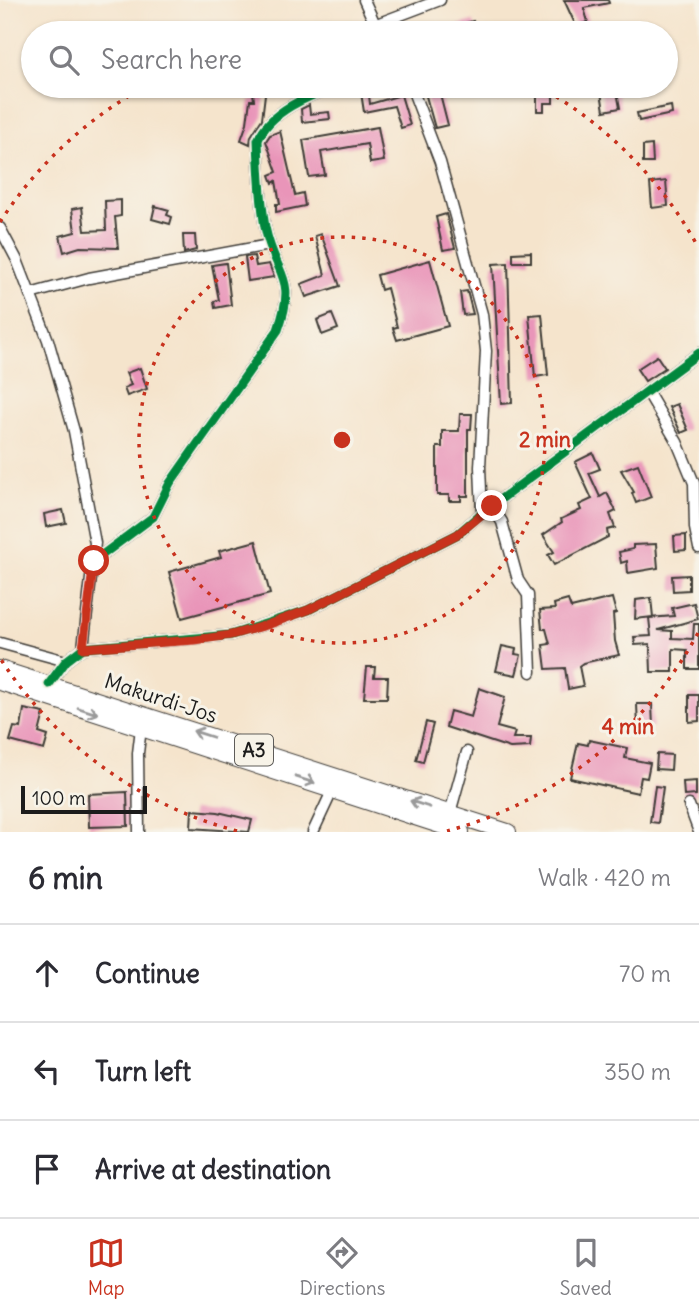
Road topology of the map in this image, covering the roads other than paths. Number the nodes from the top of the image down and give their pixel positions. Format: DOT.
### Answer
graph roads {
  1 [pos="364,0"];
  2 [pos="440,0"];
  3 [pos="373,21"];
  4 [pos="394,21"];
  5 [pos="310,98"];
  6 [pos="416,98"];
  7 [pos="0,228"];
  8 [pos="269,245"];
  9 [pos="30,294"];
  10 [pos="699,353"];
  11 [pos="647,391"];
  12 [pos="492,506"];
  13 [pos="482,513"];
  14 [pos="699,548"];
  15 [pos="94,561"];
  16 [pos="0,643"];
  17 [pos="83,648"];
  18 [pos="66,661"];
  19 [pos="0,668"];
  20 [pos="531,672"];
  21 [pos="0,682"];
  22 [pos="49,684"];
  23 [pos="141,728"];
  24 [pos="467,752"];
  25 [pos="333,789"];
  26 [pos="689,805"];
  27 [pos="450,814"];
  28 [pos="139,832"];
  29 [pos="313,832"];
  30 [pos="461,832"];
  31 [pos="508,832"];
  32 [pos="699,832"];
  1 -- 3 [label="street"];
  2 -- 4 [label="street"];
  5 -- 8 [label="street"];
  6 -- 13 [label="street"];
  7 -- 9 [label="street"];
  8 -- 9 [label="street"];
  8 -- 15 [label="street"];
  9 -- 15 [label="street"];
  10 -- 11 [label="street"];
  11 -- 12 [label="street"];
  11 -- 14 [label="street"];
  12 -- 13 [label="street"];
  12 -- 20 [label="street"];
  13 -- 17 [label="street"];
  15 -- 17 [label="street"];
  16 -- 18 [label="street"];
  17 -- 18 [label="street"];
  18 -- 22 [label="street"];
  19 -- 22 [label="highway, Makurdi-Jos / A3"];
  21 -- 23 [label="highway, Makurdi-Jos / A3, one-way"];
  27 -- 22 [label="highway, Makurdi-Jos / A3, one-way"];
  23 -- 25 [label="highway, Makurdi-Jos / A3, one-way"];
  23 -- 28 [label="street"];
  24 -- 27 [label="street"];
  25 -- 29 [label="street"];
  25 -- 30 [label="highway, Makurdi-Jos / A3"];
  26 -- 32 [label="street"];
  27 -- 31 [label="highway, Makurdi-Jos / A3"];
}
